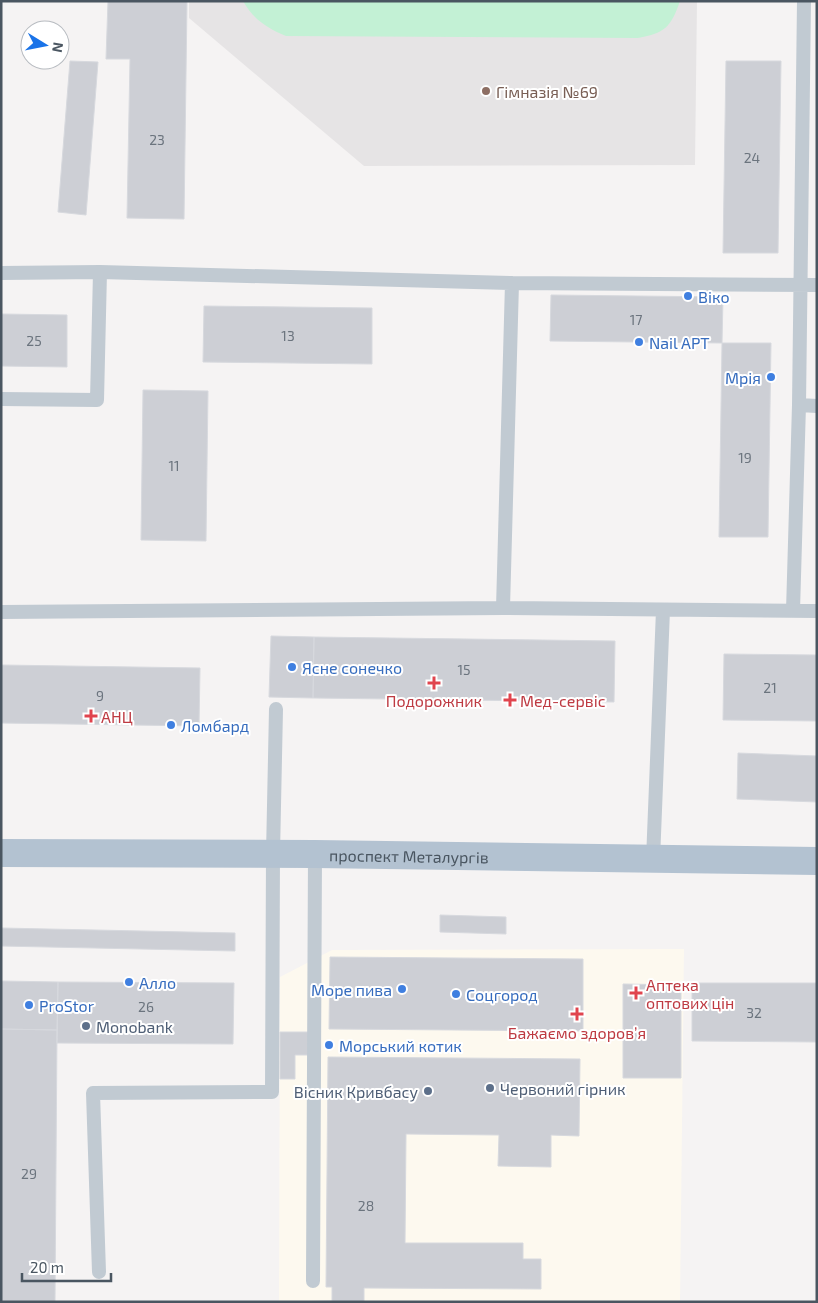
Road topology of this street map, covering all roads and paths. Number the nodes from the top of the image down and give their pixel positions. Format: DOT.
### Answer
graph roads {
  1 [pos="804,1"];
  2 [pos="810,26"];
  3 [pos="100,272"];
  4 [pos="1,273"];
  5 [pos="512,283"];
  6 [pos="800,285"];
  7 [pos="817,285"];
  8 [pos="1,399"];
  9 [pos="799,405"];
  10 [pos="817,406"];
  11 [pos="503,608"];
  12 [pos="664,610"];
  13 [pos="793,611"];
  14 [pos="817,611"];
  15 [pos="1,612"];
  16 [pos="276,709"];
  17 [pos="1,853"];
  18 [pos="273,854"];
  19 [pos="315,854"];
  20 [pos="654,860"];
  21 [pos="817,861"];
  22 [pos="99,1272"];
  23 [pos="313,1281"];
  1 -- 2 [label="lane"];
  2 -- 6 [label="lane"];
  3 -- 4 [label="lane"];
  3 -- 5 [label="lane"];
  3 -- 8 [label="lane"];
  5 -- 6 [label="lane"];
  5 -- 11 [label="lane"];
  6 -- 7 [label="lane"];
  6 -- 9 [label="lane"];
  9 -- 10 [label="lane"];
  9 -- 13 [label="lane"];
  11 -- 12 [label="lane"];
  11 -- 15 [label="lane"];
  12 -- 13 [label="lane"];
  12 -- 20 [label="lane"];
  13 -- 14 [label="lane"];
  16 -- 18 [label="lane"];
  17 -- 18 [label="main road, проспект Металургів"];
  18 -- 19 [label="main road, проспект Металургів"];
  18 -- 22 [label="lane"];
  19 -- 20 [label="main road, проспект Металургів"];
  19 -- 23 [label="lane"];
  20 -- 21 [label="main road, проспект Металургів"];
}
